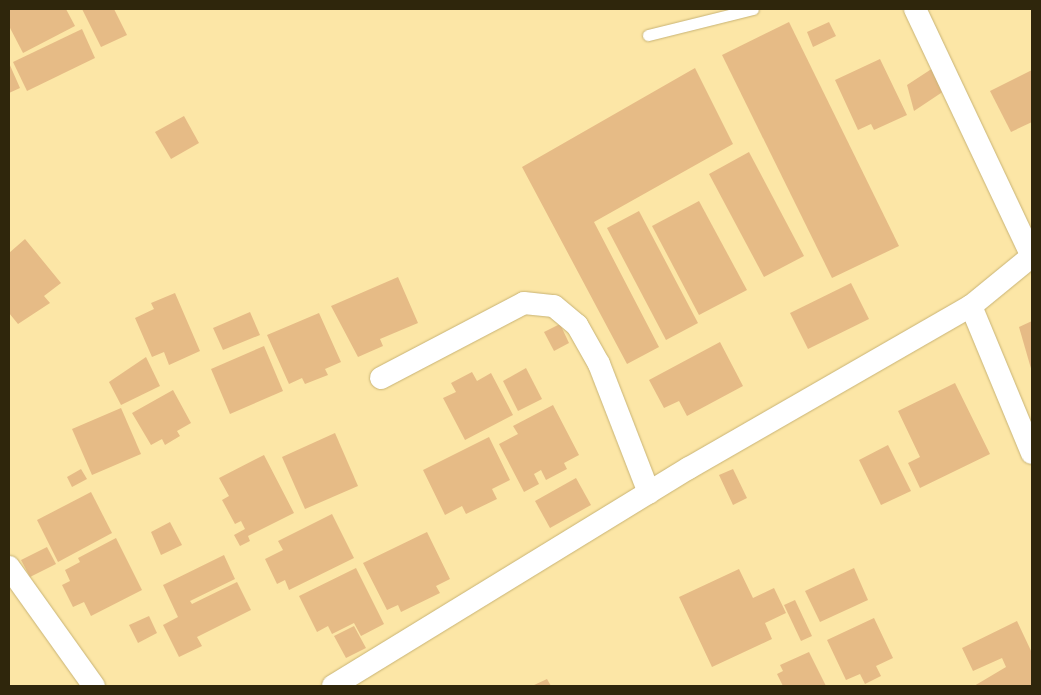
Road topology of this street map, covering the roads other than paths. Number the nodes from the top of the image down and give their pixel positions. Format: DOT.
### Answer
graph roads {
  1 [pos="753,9"];
  2 [pos="916,9"];
  3 [pos="648,35"];
  4 [pos="1032,256"];
  5 [pos="971,306"];
  6 [pos="381,378"];
  7 [pos="1032,453"];
  8 [pos="650,493"];
  9 [pos="9,567"];
  10 [pos="94,686"];
  11 [pos="333,686"];
  1 -- 3 [label="lane"];
  2 -- 4 [label="street"];
  4 -- 5 [label="street"];
  5 -- 7 [label="street"];
  5 -- 8 [label="street"];
  6 -- 8 [label="street"];
  8 -- 11 [label="street"];
  9 -- 10 [label="street"];
}
